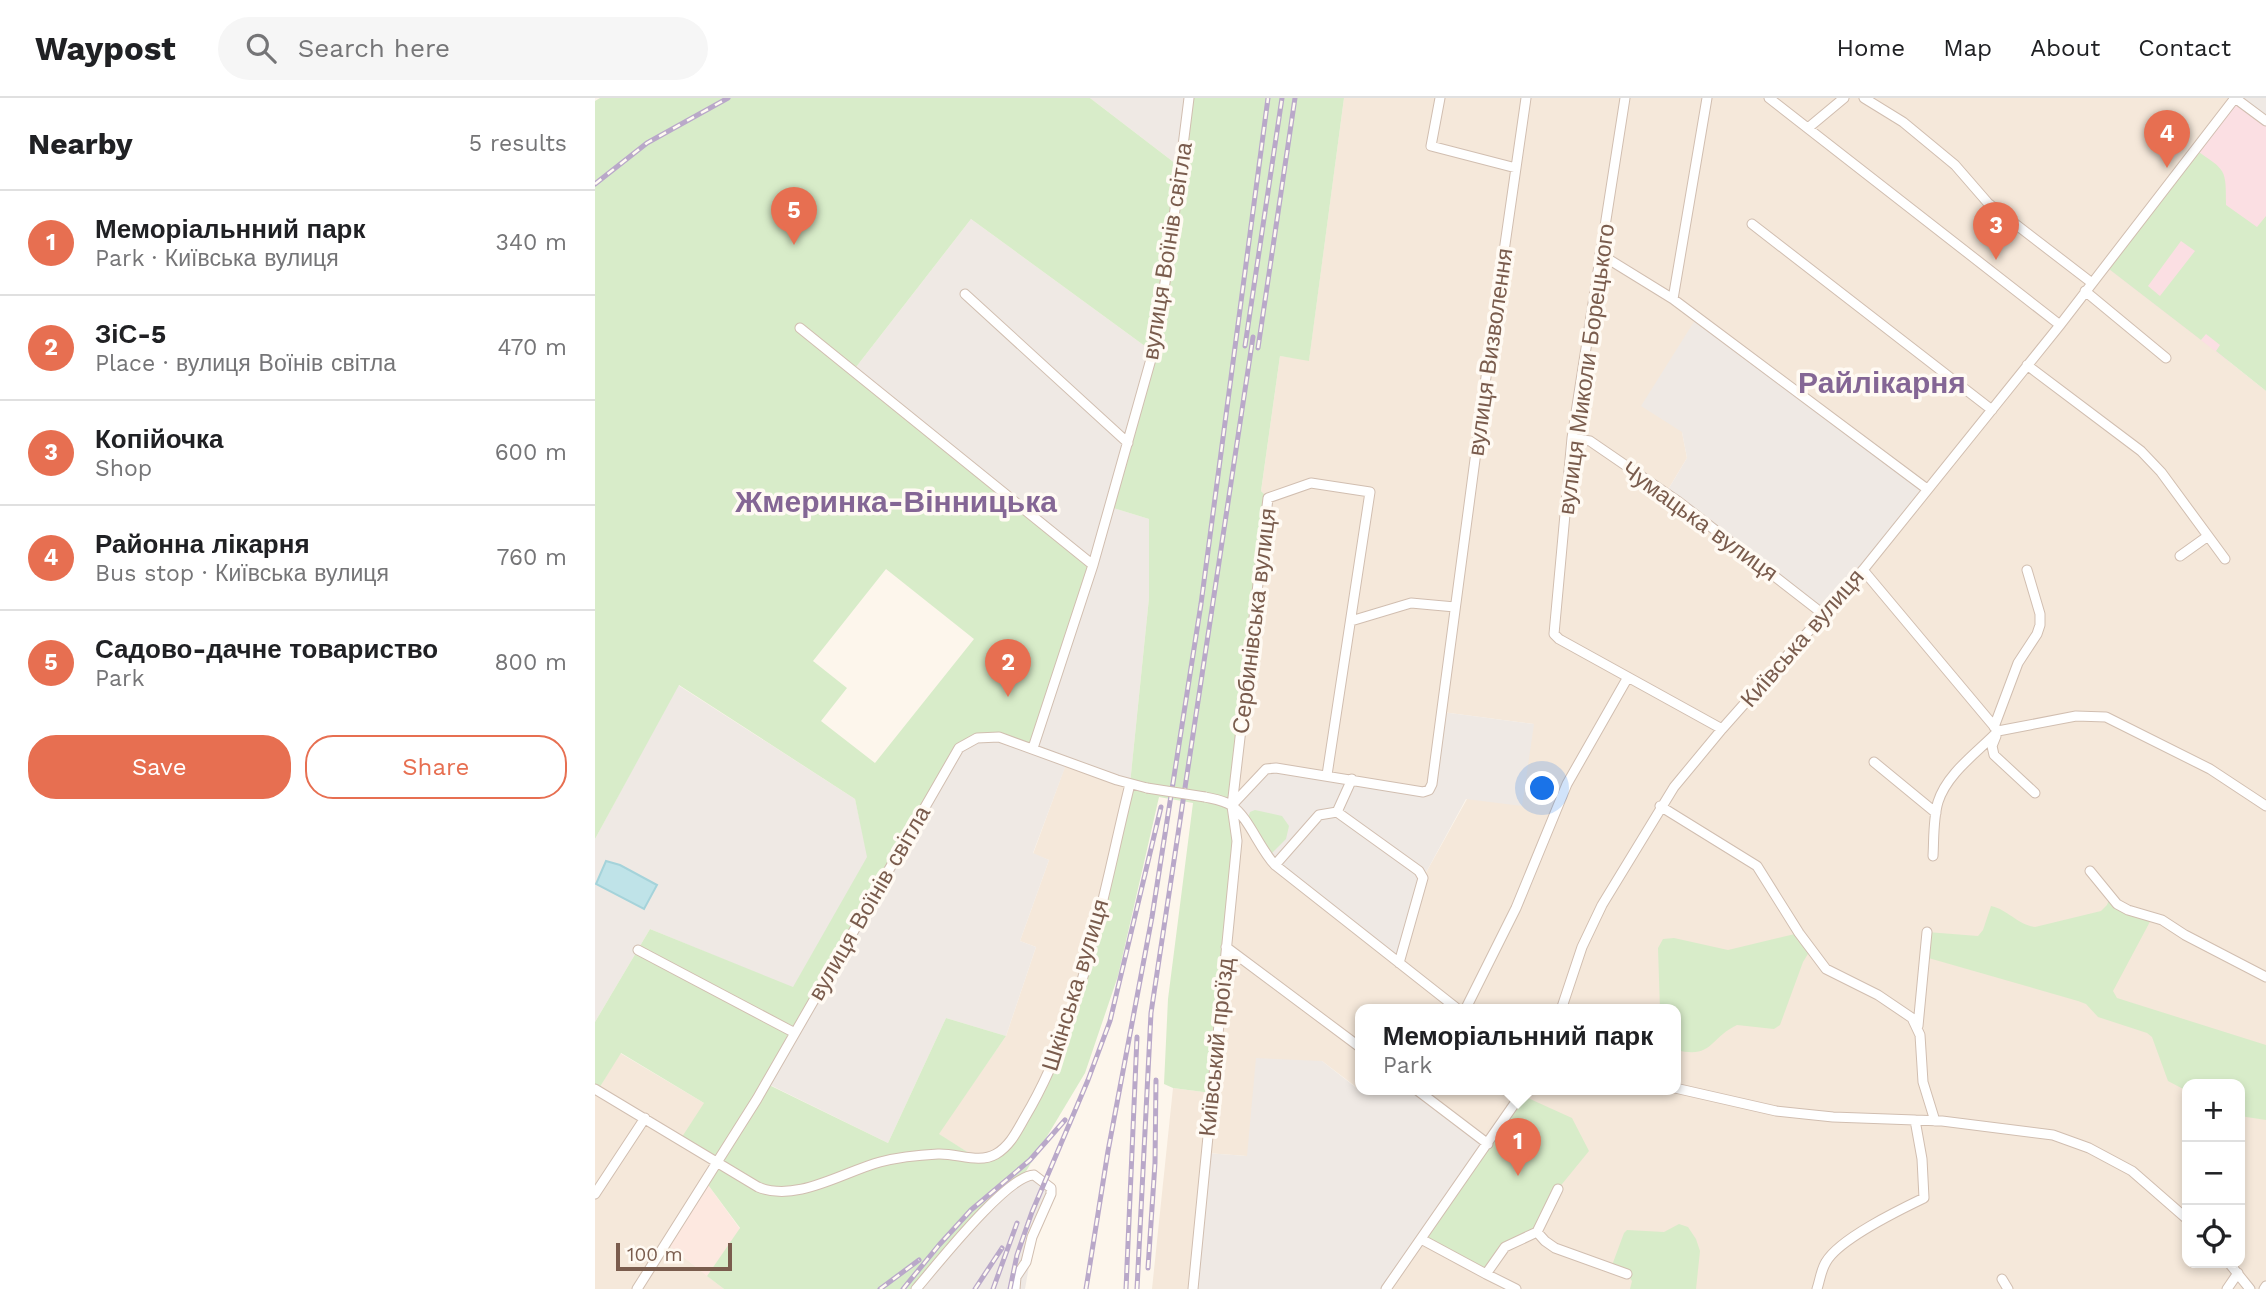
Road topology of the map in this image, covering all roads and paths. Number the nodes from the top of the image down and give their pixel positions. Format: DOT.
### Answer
graph roads {
  1 [pos="1189,98"];
  2 [pos="1440,98"];
  3 [pos="1526,98"];
  4 [pos="1625,98"];
  5 [pos="1707,98"];
  6 [pos="1770,98"];
  7 [pos="1844,98"];
  8 [pos="1864,98"];
  9 [pos="2235,98"];
  10 [pos="2266,121"];
  11 [pos="1808,128"];
  12 [pos="1516,168"];
  13 [pos="1752,223"];
  14 [pos="1601,254"];
  15 [pos="2092,283"];
  16 [pos="2085,291"];
  17 [pos="965,294"];
  18 [pos="1673,299"];
  19 [pos="2060,325"];
  20 [pos="800,328"];
  21 [pos="2166,358"];
  22 [pos="2027,365"];
  23 [pos="1992,410"];
  24 [pos="1572,439"];
  25 [pos="1128,443"];
  26 [pos="1927,489"];
  27 [pos="2208,536"];
  28 [pos="2180,556"];
  29 [pos="2225,559"];
  30 [pos="1093,565"];
  31 [pos="1863,570"];
  32 [pos="2027,570"];
  33 [pos="1455,607"];
  34 [pos="1823,614"];
  35 [pos="1352,621"];
  36 [pos="1628,677"];
  37 [pos="1722,729"];
  38 [pos="1996,729"];
  39 [pos="1033,748"];
  40 [pos="1874,762"];
  41 [pos="1327,775"];
  42 [pos="1352,779"];
  43 [pos="1130,784"];
  44 [pos="2035,793"];
  45 [pos="1232,806"];
  46 [pos="1660,806"];
  47 [pos="2266,806"];
  48 [pos="1337,812"];
  49 [pos="1936,813"];
  50 [pos="1933,856"];
  51 [pos="1275,865"];
  52 [pos="2090,871"];
  53 [pos="1927,932"];
  54 [pos="1226,947"];
  55 [pos="638,950"];
  56 [pos="1399,963"];
  57 [pos="2266,977"];
  58 [pos="1451,1004"];
  59 [pos="1468,1004"];
  60 [pos="1563,1004"];
  61 [pos="1917,1028"];
  62 [pos="795,1034"];
  63 [pos="1355,1044"];
  64 [pos="595,1089"];
  65 [pos="1681,1089"];
  66 [pos="1424,1095"];
  67 [pos="1521,1095"];
  68 [pos="645,1118"];
  69 [pos="1915,1120"];
  70 [pos="1935,1121"];
  71 [pos="1489,1144"];
  72 [pos="718,1163"];
  73 [pos="1558,1189"];
  74 [pos="595,1194"];
  75 [pos="2182,1215"];
  76 [pos="1537,1232"];
  77 [pos="1421,1239"];
  78 [pos="2234,1268"];
  79 [pos="1627,1273"];
  80 [pos="2238,1273"];
  81 [pos="1486,1274"];
  82 [pos="2002,1279"];
  83 [pos="637,1289"];
  84 [pos="916,1289"];
  85 [pos="1015,1289"];
  86 [pos="1193,1289"];
  87 [pos="1386,1289"];
  88 [pos="1516,1289"];
  89 [pos="1817,1289"];
  90 [pos="2008,1289"];
  91 [pos="2227,1289"];
  92 [pos="2250,1289"];
  1 -- 25 [label="street, вулиця Воїнів світла"];
  2 -- 12 [label="street"];
  3 -- 12 [label="street, вулиця Визволення"];
  4 -- 14 [label="street, вулиця Миколи Борецького"];
  5 -- 18 [label="street"];
  6 -- 11 [label="street"];
  7 -- 11 [label="street"];
  8 -- 15 [label="street"];
  9 -- 10 [label="street, Київська вулиця"];
  9 -- 15 [label="street, Київська вулиця"];
  11 -- 19 [label="street"];
  12 -- 33 [label="street, вулиця Визволення"];
  13 -- 23 [label="street"];
  14 -- 18 [label="street"];
  14 -- 24 [label="street, вулиця Миколи Борецького"];
  15 -- 16 [label="street, Київська вулиця"];
  16 -- 19 [label="street, Київська вулиця"];
  16 -- 21 [label="street"];
  17 -- 25 [label="street"];
  18 -- 26 [label="street"];
  19 -- 22 [label="street, Київська вулиця"];
  20 -- 30 [label="street"];
  22 -- 23 [label="street, Київська вулиця"];
  22 -- 27 [label="street"];
  23 -- 26 [label="street, Київська вулиця"];
  24 -- 34 [label="street, Чумацька вулиця"];
  24 -- 36 [label="street, вулиця Миколи Борецького"];
  25 -- 30 [label="street, вулиця Воїнів світла"];
  26 -- 31 [label="street, Київська вулиця"];
  27 -- 28 [label="street"];
  27 -- 29 [label="street"];
  30 -- 39 [label="street, вулиця Воїнів світла"];
  31 -- 34 [label="street, Київська вулиця"];
  31 -- 38 [label="street"];
  32 -- 38 [label="street"];
  33 -- 35 [label="street"];
  33 -- 42 [label="street, вулиця Визволення"];
  34 -- 37 [label="street, Київська вулиця"];
  35 -- 41 [label="street"];
  35 -- 45 [label="street, Сербинівська вулиця"];
  36 -- 37 [label="street"];
  36 -- 59 [label="street"];
  37 -- 46 [label="street, Київська вулиця"];
  38 -- 44 [label="street"];
  38 -- 47 [label="street"];
  38 -- 49 [label="street"];
  39 -- 43 [label="street"];
  39 -- 62 [label="street, вулиця Воїнів світла"];
  40 -- 49 [label="street"];
  41 -- 42 [label="street, вулиця Визволення"];
  41 -- 45 [label="street, вулиця Визволення"];
  42 -- 48 [label="street"];
  43 -- 45 [label="street, bridge"];
  43 -- 72 [label="street, Шкінська вулиця"];
  45 -- 51 [label="street"];
  45 -- 54 [label="street, Київський проїзд"];
  46 -- 60 [label="street, Київська вулиця"];
  46 -- 61 [label="street"];
  48 -- 51 [label="street"];
  48 -- 56 [label="street"];
  49 -- 50 [label="street"];
  51 -- 56 [label="street"];
  52 -- 57 [label="street"];
  53 -- 61 [label="street"];
  54 -- 63 [label="street"];
  54 -- 86 [label="street, Київський проїзд"];
  55 -- 62 [label="street"];
  56 -- 58 [label="street"];
  61 -- 70 [label="street"];
  62 -- 72 [label="street, вулиця Воїнів світла"];
  64 -- 68 [label="street"];
  65 -- 69 [label="street"];
  66 -- 71 [label="street"];
  67 -- 71 [label="street"];
  68 -- 72 [label="street"];
  68 -- 74 [label="street"];
  69 -- 70 [label="street"];
  69 -- 89 [label="street"];
  70 -- 75 [label="street"];
  71 -- 77 [label="street"];
  72 -- 83 [label="street, вулиця Воїнів світла"];
  73 -- 76 [label="street"];
  76 -- 79 [label="street"];
  76 -- 81 [label="street"];
  77 -- 81 [label="street"];
  77 -- 87 [label="street"];
  78 -- 80 [label="street"];
  80 -- 91 [label="street"];
  80 -- 92 [label="street"];
  81 -- 88 [label="street"];
  82 -- 90 [label="street"];
  84 -- 85 [label="street"];
}
